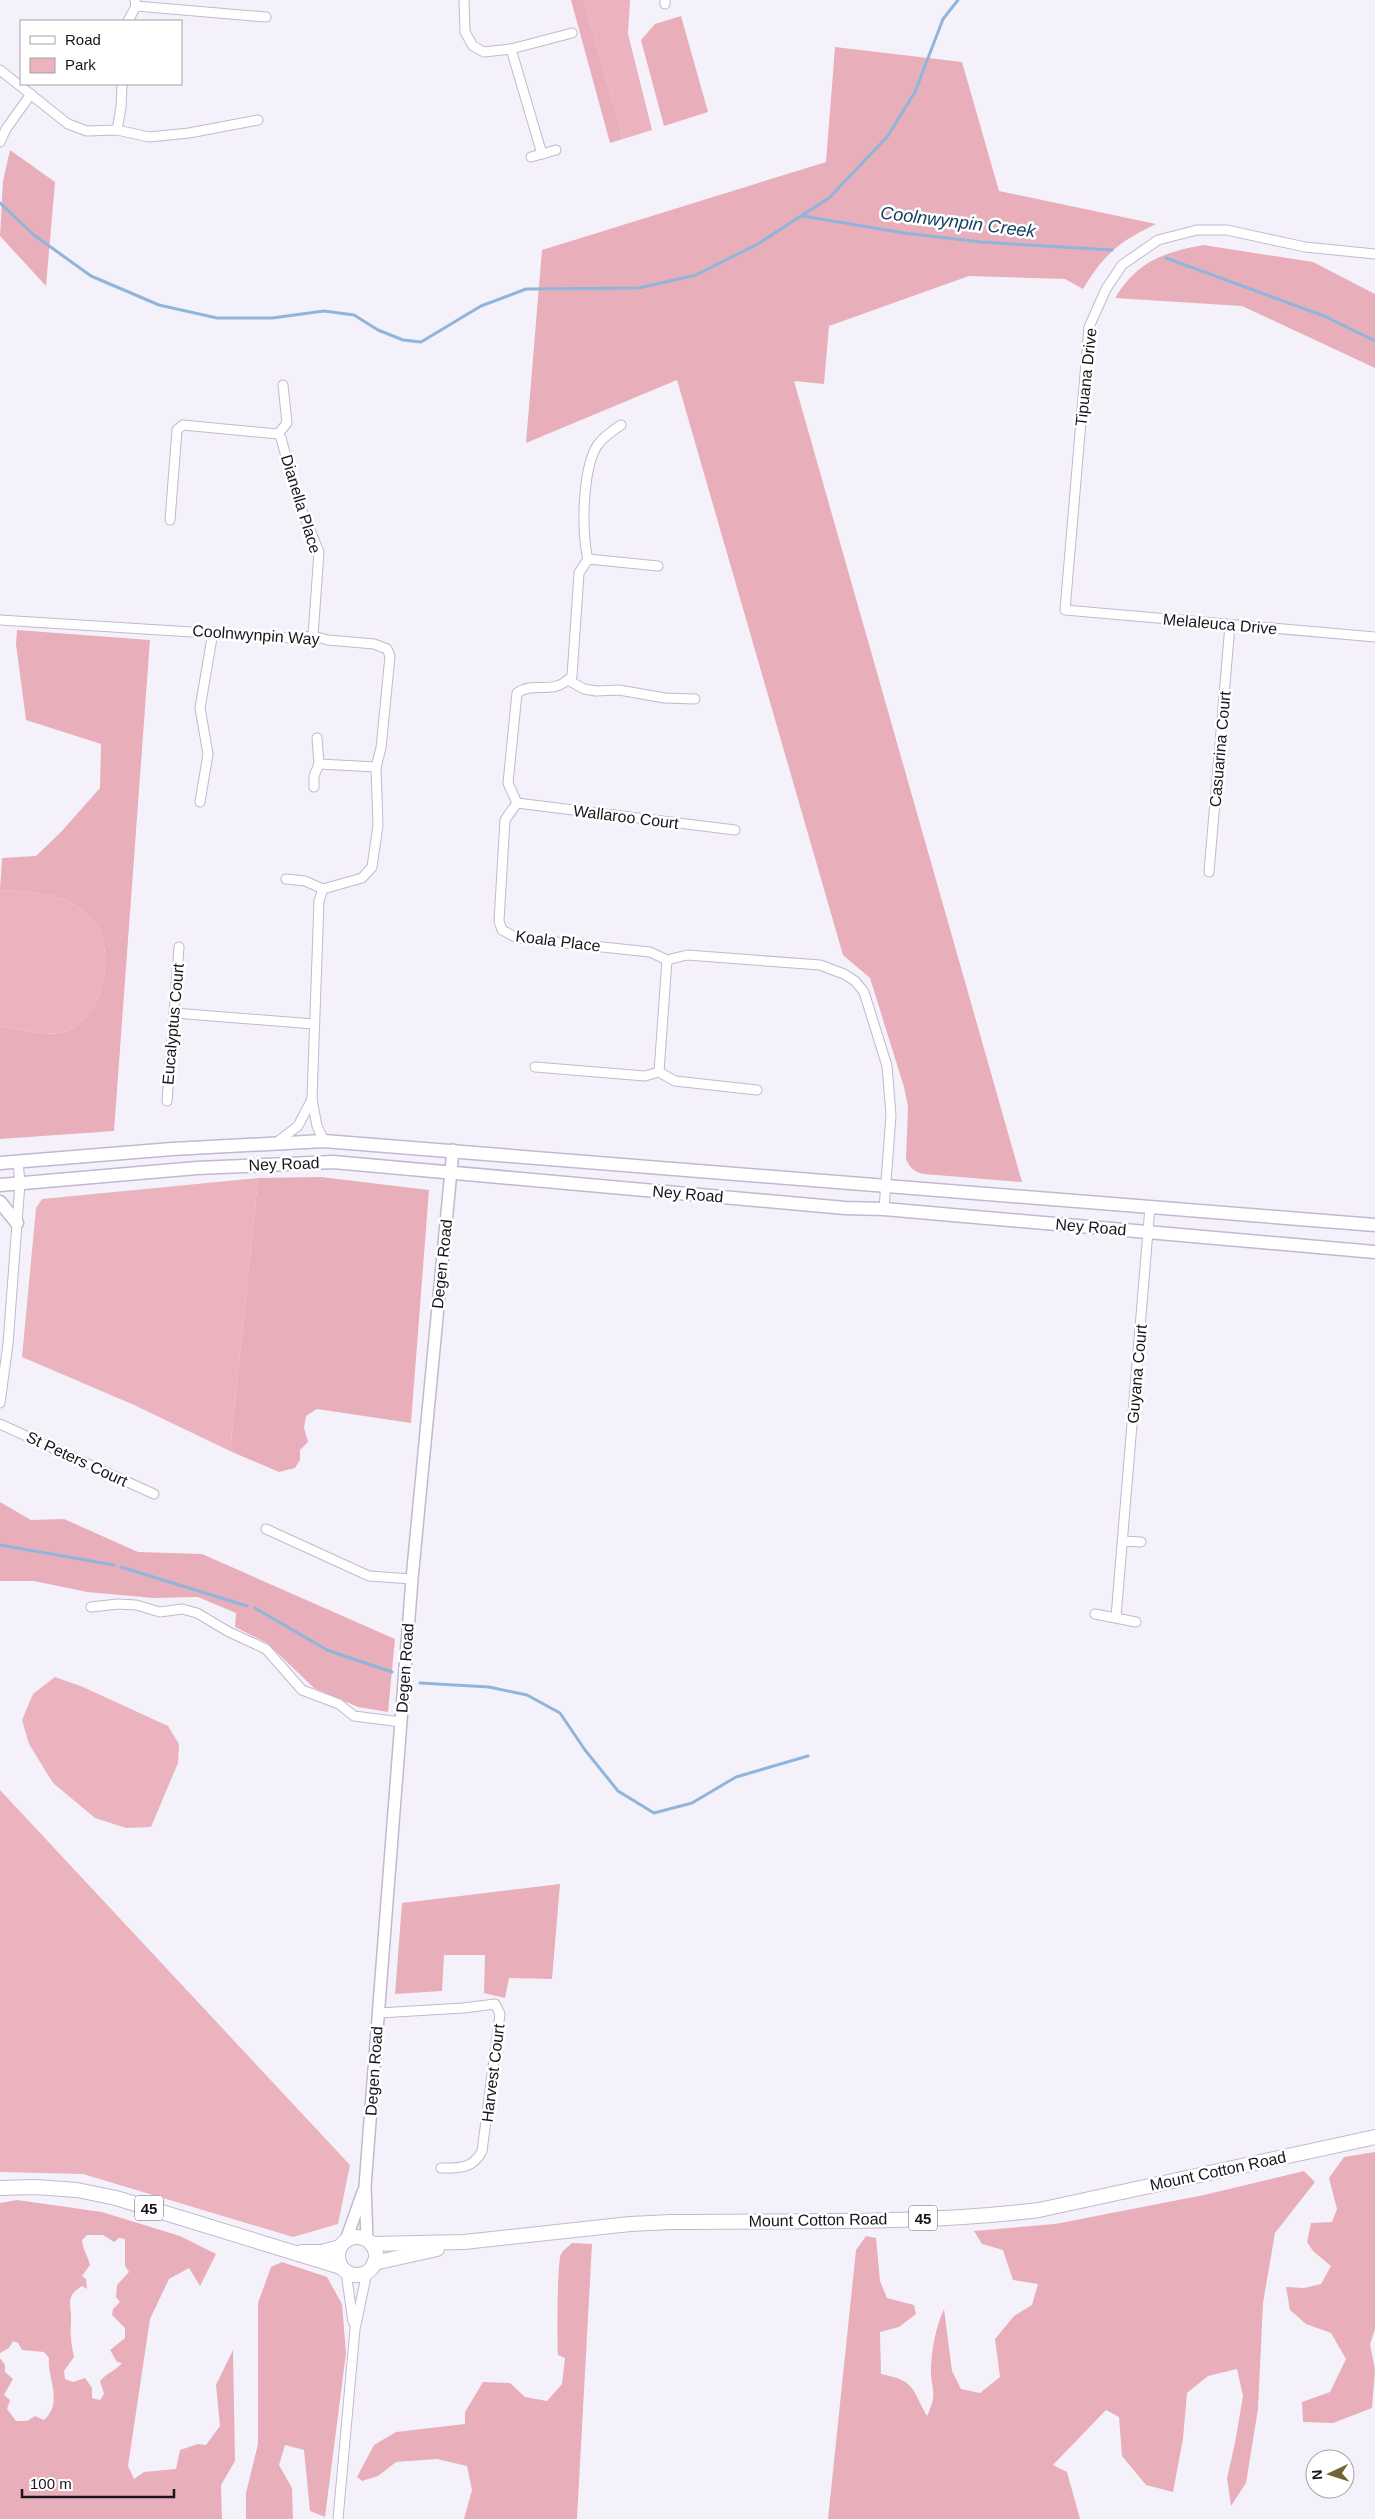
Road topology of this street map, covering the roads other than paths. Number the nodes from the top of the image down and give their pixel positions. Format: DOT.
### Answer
graph roads {
  1 [pos="464,0"];
  2 [pos="135,3"];
  3 [pos="266,17"];
  4 [pos="128,20"];
  5 [pos="572,33"];
  6 [pos="511,49"];
  7 [pos="0,70"];
  8 [pos="122,85"];
  9 [pos="30,94"];
  10 [pos="258,120"];
  11 [pos="117,130"];
  12 [pos="0,142"];
  13 [pos="556,150"];
  14 [pos="542,154"];
  15 [pos="531,157"];
  16 [pos="1375,254"];
  17 [pos="283,385"];
  18 [pos="621,425"];
  19 [pos="278,434"];
  20 [pos="170,520"];
  21 [pos="588,559"];
  22 [pos="658,566"];
  23 [pos="1065,610"];
  24 [pos="0,620"];
  25 [pos="1230,625"];
  26 [pos="213,632"];
  27 [pos="312,636"];
  28 [pos="1375,637"];
  29 [pos="568,680"];
  30 [pos="695,699"];
  31 [pos="317,738"];
  32 [pos="319,764"];
  33 [pos="376,767"];
  34 [pos="314,787"];
  35 [pos="200,802"];
  36 [pos="517,803"];
  37 [pos="735,830"];
  38 [pos="1209,872"];
  39 [pos="286,879"];
  40 [pos="324,889"];
  41 [pos="179,947"];
  42 [pos="667,960"];
  43 [pos="174,1013"];
  44 [pos="314,1024"];
  45 [pos="535,1067"];
  46 [pos="659,1072"];
  47 [pos="757,1090"];
  48 [pos="312,1099"];
  49 [pos="167,1100"];
  50 [pos="324,1141"];
  51 [pos="278,1142"];
  52 [pos="453,1150"];
  53 [pos="18,1162"];
  54 [pos="0,1163"];
  55 [pos="451,1173"];
  56 [pos="20,1183"];
  57 [pos="0,1185"];
  58 [pos="886,1187"];
  59 [pos="0,1202"];
  60 [pos="1150,1207"];
  61 [pos="884,1209"];
  62 [pos="17,1223"];
  63 [pos="1375,1225"];
  64 [pos="1149,1232"];
  65 [pos="1375,1252"];
  66 [pos="0,1403"];
  67 [pos="0,1424"];
  68 [pos="154,1494"];
  69 [pos="266,1529"];
  70 [pos="1123,1540"];
  71 [pos="1141,1542"];
  72 [pos="412,1579"];
  73 [pos="91,1607"];
  74 [pos="1095,1614"];
  75 [pos="1116,1616"];
  76 [pos="1136,1622"];
  77 [pos="401,1722"];
  78 [pos="379,2013"];
  79 [pos="1375,2137"];
  80 [pos="441,2168"];
  81 [pos="365,2186"];
  82 [pos="0,2188"];
  83 [pos="369,2242"];
  84 [pos="464,2242"];
  85 [pos="343,2243"];
  86 [pos="293,2252"];
  87 [pos="371,2268"];
  88 [pos="344,2270"];
  89 [pos="355,2329"];
  90 [pos="338,2519"];
  1 -- 6 [label="street"];
  2 -- 3 [label="street"];
  2 -- 4 [label="street"];
  5 -- 6 [label="street"];
  6 -- 14 [label="street"];
  7 -- 9 [label="street"];
  8 -- 11 [label="street"];
  9 -- 11 [label="street"];
  9 -- 12 [label="street"];
  10 -- 11 [label="street"];
  13 -- 14 [label="street"];
  14 -- 15 [label="street"];
  16 -- 23 [label="street, Tipuana Drive"];
  17 -- 19 [label="street, Dianella Place"];
  18 -- 21 [label="street"];
  19 -- 20 [label="street, Dianella Place"];
  19 -- 27 [label="street, Dianella Place"];
  21 -- 22 [label="street"];
  21 -- 29 [label="street"];
  23 -- 25 [label="street, Melaleuca Drive"];
  24 -- 26 [label="street, Coolnwynpin Way"];
  25 -- 28 [label="street, Melaleuca Drive"];
  25 -- 38 [label="street, Casuarina Court"];
  26 -- 27 [label="street, Coolnwynpin Way"];
  26 -- 35 [label="street"];
  27 -- 33 [label="street, Coolnwynpin Way"];
  29 -- 30 [label="street"];
  29 -- 36 [label="street"];
  31 -- 32 [label="street"];
  32 -- 33 [label="street"];
  32 -- 34 [label="street"];
  33 -- 40 [label="street, Coolnwynpin Way"];
  36 -- 37 [label="street, Wallaroo Court"];
  36 -- 42 [label="street, Koala Place"];
  39 -- 40 [label="street"];
  40 -- 44 [label="street"];
  41 -- 43 [label="street, Eucalyptus Court"];
  42 -- 46 [label="street"];
  42 -- 58 [label="street"];
  43 -- 44 [label="street"];
  43 -- 49 [label="street, Eucalyptus Court"];
  44 -- 48 [label="street"];
  45 -- 46 [label="street"];
  46 -- 47 [label="street"];
  48 -- 50 [label="street"];
  48 -- 51 [label="street"];
  50 -- 51 [label="main road, Ney Road"];
  50 -- 52 [label="main road, Ney Road"];
  51 -- 53 [label="main road, Ney Road"];
  52 -- 55 [label="street, Degen Road"];
  52 -- 58 [label="main road, Ney Road"];
  53 -- 54 [label="main road, Ney Road"];
  53 -- 56 [label="street"];
  55 -- 56 [label="main road, Ney Road"];
  55 -- 61 [label="main road, Ney Road"];
  55 -- 72 [label="street, Degen Road"];
  56 -- 57 [label="main road, Ney Road"];
  56 -- 62 [label="street"];
  58 -- 60 [label="main road, Ney Road"];
  58 -- 61 [label="street"];
  59 -- 62 [label="main road"];
  60 -- 63 [label="main road, Ney Road"];
  60 -- 64 [label="street, Guyana Court"];
  61 -- 64 [label="main road, Ney Road"];
  62 -- 66 [label="street"];
  64 -- 65 [label="main road, Ney Road"];
  64 -- 70 [label="street, Guyana Court"];
  67 -- 68 [label="street, St Peters Court"];
  69 -- 72 [label="street"];
  70 -- 71 [label="street"];
  70 -- 75 [label="street, Guyana Court"];
  72 -- 77 [label="street, Degen Road"];
  73 -- 77 [label="street"];
  74 -- 75 [label="street"];
  75 -- 76 [label="street"];
  77 -- 78 [label="street, Degen Road"];
  78 -- 80 [label="street, Harvest Court"];
  78 -- 81 [label="street, Degen Road"];
  79 -- 84 [label="main road, Mount Cotton Road / 45"];
  81 -- 83 [label="street, Degen Road"];
  81 -- 85 [label="street, Degen Road"];
  82 -- 86 [label="main road, 45"];
  83 -- 84 [label="main road, Mount Cotton Road / 45"];
  83 -- 85 [label="main road, 45"];
  83 -- 87 [label="main road"];
  84 -- 87 [label="main road, Mount Cotton Road / 45"];
  85 -- 86 [label="main road, 45"];
  85 -- 88 [label="main road"];
  86 -- 88 [label="main road, 45"];
  87 -- 88 [label="main road, 45"];
  87 -- 89 [label="street"];
  88 -- 89 [label="street"];
  89 -- 90 [label="street"];
}
